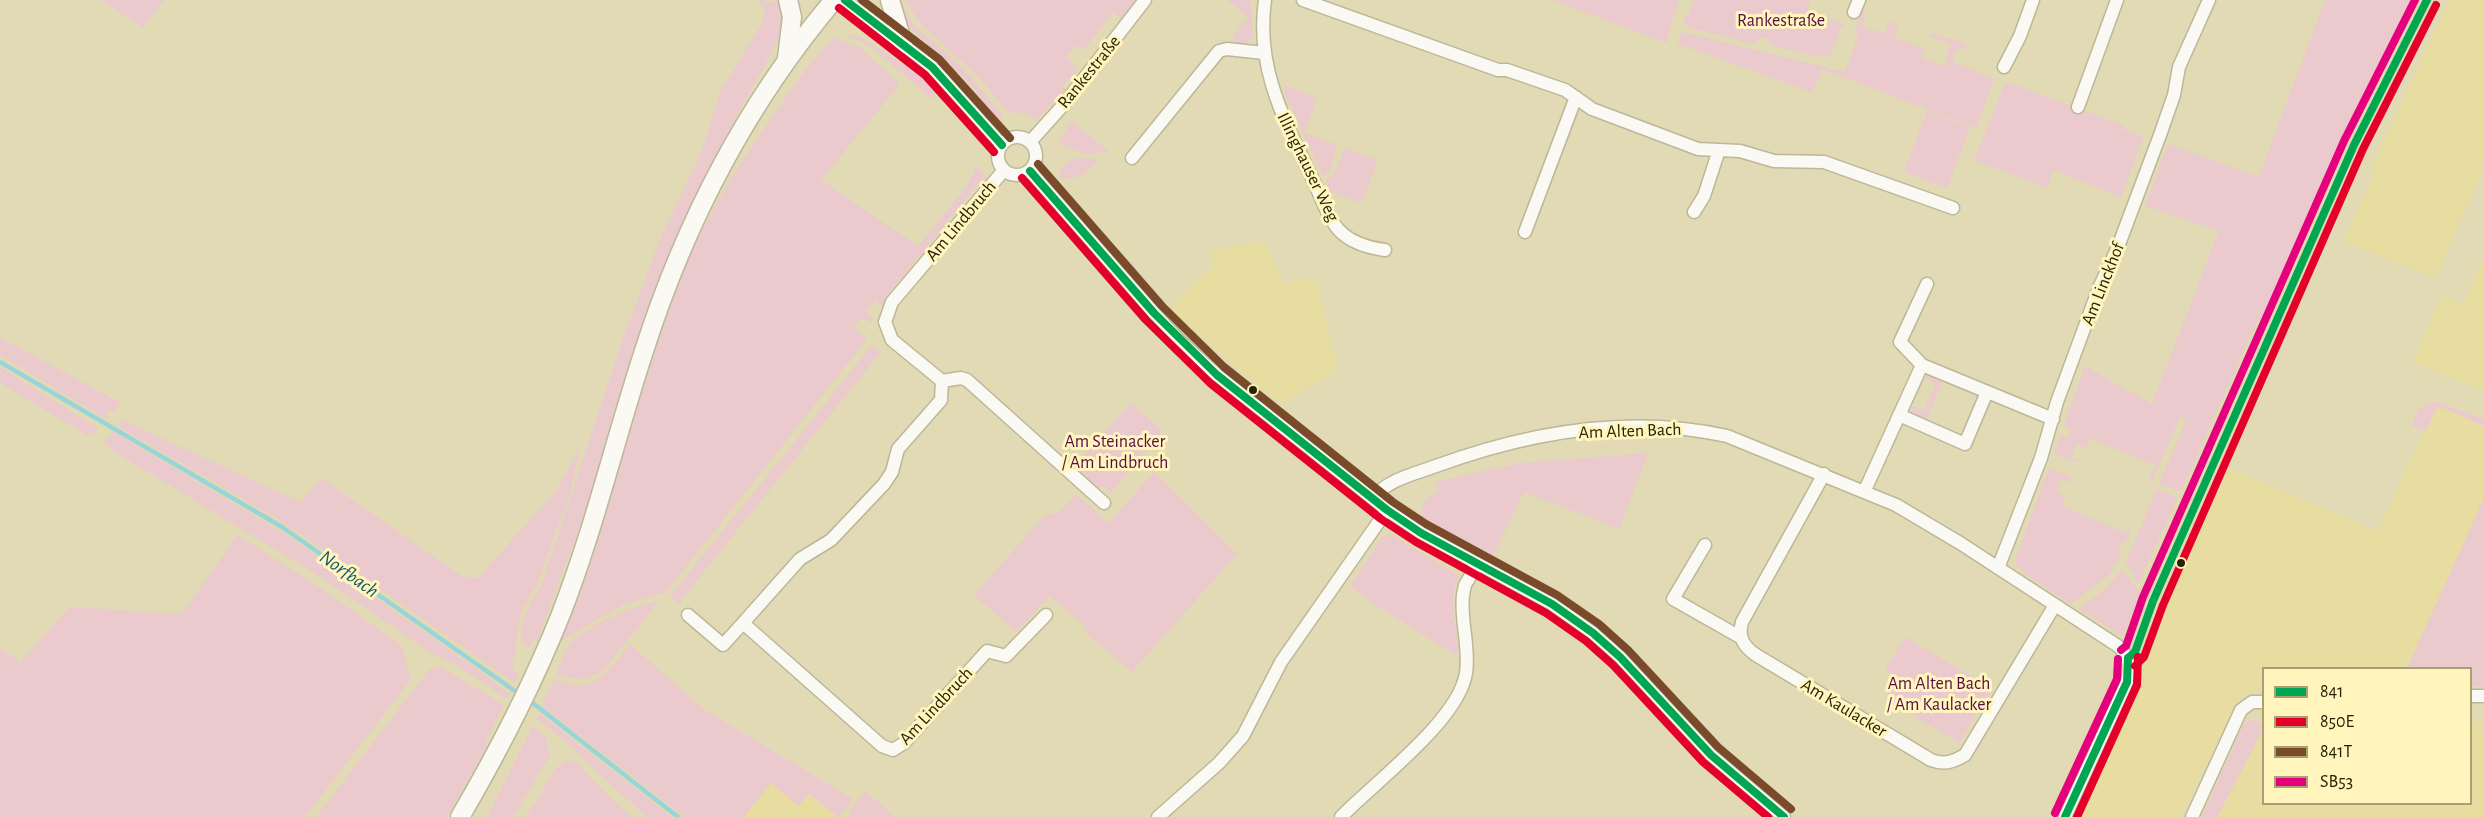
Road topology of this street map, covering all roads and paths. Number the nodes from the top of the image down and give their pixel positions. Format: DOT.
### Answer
graph roads {
  1 [pos="788,0"];
  2 [pos="834,0"];
  3 [pos="845,0"];
  4 [pos="890,0"];
  5 [pos="1145,0"];
  6 [pos="1265,0"];
  7 [pos="1304,0"];
  8 [pos="1859,0"];
  9 [pos="2033,0"];
  10 [pos="2117,0"];
  11 [pos="2209,0"];
  12 [pos="1854,12"];
  13 [pos="903,44"];
  14 [pos="1264,53"];
  15 [pos="786,60"];
  16 [pos="2004,67"];
  17 [pos="1576,98"];
  18 [pos="2078,107"];
  19 [pos="1030,142"];
  20 [pos="1002,145"];
  21 [pos="1719,150"];
  22 [pos="1132,158"];
  23 [pos="1004,170"];
  24 [pos="1030,171"];
  25 [pos="1953,208"];
  26 [pos="1694,212"];
  27 [pos="1525,232"];
  28 [pos="1385,250"];
  29 [pos="1927,284"];
  30 [pos="1922,365"];
  31 [pos="942,381"];
  32 [pos="1987,392"];
  33 [pos="1899,415"];
  34 [pos="2053,419"];
  35 [pos="1824,474"];
  36 [pos="1865,490"];
  37 [pos="1373,498"];
  38 [pos="1104,503"];
  39 [pos="1387,510"];
  40 [pos="1705,545"];
  41 [pos="1477,565"];
  42 [pos="1998,568"];
  43 [pos="2055,605"];
  44 [pos="688,615"];
  45 [pos="1046,615"];
  46 [pos="743,622"];
  47 [pos="1740,637"];
  48 [pos="2262,702"];
  49 [pos="460,817"];
  50 [pos="1158,817"];
  51 [pos="1341,817"];
  52 [pos="1784,817"];
  53 [pos="2065,817"];
  54 [pos="2192,817"];
  1 -- 15 [label="main road"];
  2 -- 15 [label="main road"];
  3 -- 13 [label="street"];
  4 -- 13 [label="main road"];
  5 -- 19 [label="street, Rankestraße"];
  6 -- 14 [label="street, Illinghauser Weg"];
  7 -- 17 [label="street"];
  8 -- 12 [label="street"];
  9 -- 16 [label="street"];
  10 -- 18 [label="street"];
  11 -- 34 [label="street, Am Linckhof"];
  13 -- 20 [label="street"];
  14 -- 22 [label="street"];
  14 -- 28 [label="street, Illinghauser Weg"];
  15 -- 49 [label="main road"];
  17 -- 21 [label="street"];
  17 -- 27 [label="street"];
  19 -- 20 [label="street"];
  19 -- 24 [label="street"];
  20 -- 23 [label="street"];
  21 -- 25 [label="street"];
  21 -- 26 [label="street"];
  23 -- 24 [label="street"];
  23 -- 31 [label="street, Am Lindbruch"];
  24 -- 37 [label="street"];
  29 -- 30 [label="street"];
  30 -- 32 [label="street"];
  30 -- 33 [label="street"];
  31 -- 38 [label="street"];
  31 -- 46 [label="street"];
  32 -- 33 [label="street"];
  32 -- 34 [label="street"];
  33 -- 36 [label="street"];
  34 -- 42 [label="street, Am Linckhof"];
  35 -- 36 [label="street, Am Alten Bach"];
  35 -- 37 [label="street, Am Alten Bach"];
  35 -- 47 [label="street"];
  36 -- 42 [label="street, Am Alten Bach"];
  37 -- 39 [label="street"];
  39 -- 41 [label="street"];
  39 -- 50 [label="street"];
  40 -- 47 [label="street"];
  41 -- 51 [label="street"];
  41 -- 52 [label="street"];
  42 -- 43 [label="street, Am Alten Bach"];
  43 -- 47 [label="street, Am Kaulacker"];
  43 -- 53 [label="street, Am Alten Bach"];
  44 -- 46 [label="street"];
  45 -- 46 [label="street, Am Lindbruch"];
  48 -- 54 [label="street"];
}
